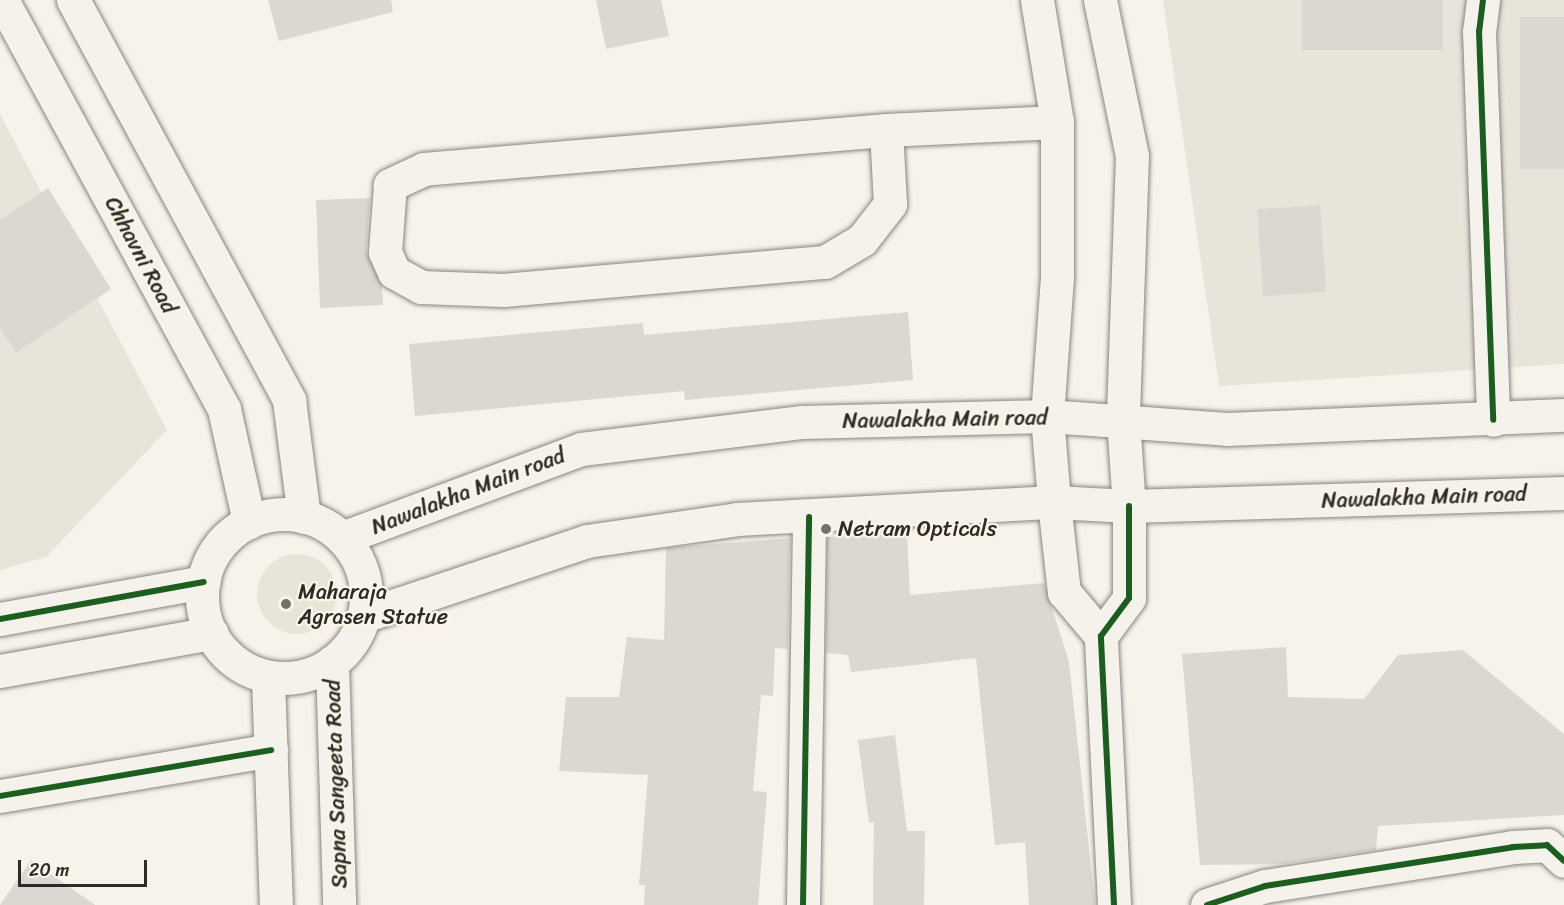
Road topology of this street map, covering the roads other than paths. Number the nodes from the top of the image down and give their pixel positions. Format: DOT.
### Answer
graph roads {
  1 [pos="2,0"];
  2 [pos="73,0"];
  3 [pos="1037,0"];
  4 [pos="1100,0"];
  5 [pos="1483,0"];
  6 [pos="1057,122"];
  7 [pos="886,130"];
  8 [pos="1564,415"];
  9 [pos="1047,416"];
  10 [pos="1123,419"];
  11 [pos="1493,420"];
  12 [pos="1564,493"];
  13 [pos="1054,502"];
  14 [pos="1129,506"];
  15 [pos="304,517"];
  16 [pos="809,517"];
  17 [pos="249,522"];
  18 [pos="342,538"];
  19 [pos="204,582"];
  20 [pos="363,616"];
  21 [pos="0,620"];
  22 [pos="212,633"];
  23 [pos="1101,636"];
  24 [pos="332,662"];
  25 [pos="0,671"];
  26 [pos="268,678"];
  27 [pos="271,750"];
  28 [pos="0,796"];
  29 [pos="1564,861"];
  30 [pos="276,905"];
  31 [pos="339,905"];
  32 [pos="803,905"];
  33 [pos="1114,905"];
  34 [pos="1207,905"];
  1 -- 17 [label="main road, Chhavni Road"];
  2 -- 15 [label="main road"];
  3 -- 6 [label="main road"];
  4 -- 10 [label="main road"];
  5 -- 11 [label="main road"];
  6 -- 7 [label="main road"];
  6 -- 9 [label="main road"];
  7 -- 7 [label="main road"];
  8 -- 11 [label="main road, Nawalakha Main road"];
  9 -- 10 [label="main road, Nawalakha Main road"];
  9 -- 13 [label="main road"];
  9 -- 18 [label="main road, Nawalakha Main road"];
  10 -- 11 [label="main road, Nawalakha Main road"];
  10 -- 14 [label="main road"];
  12 -- 14 [label="main road, Nawalakha Main road"];
  13 -- 14 [label="main road, Nawalakha Main road"];
  13 -- 16 [label="main road, Nawalakha Main road"];
  13 -- 23 [label="main road"];
  14 -- 23 [label="main road"];
  15 -- 17 [label="main road"];
  15 -- 18 [label="main road"];
  16 -- 20 [label="main road, Nawalakha Main road"];
  16 -- 32 [label="main road"];
  17 -- 19 [label="main road"];
  18 -- 20 [label="main road"];
  19 -- 21 [label="main road"];
  19 -- 22 [label="main road"];
  20 -- 24 [label="main road"];
  22 -- 25 [label="main road"];
  22 -- 26 [label="main road"];
  23 -- 33 [label="main road"];
  24 -- 26 [label="main road"];
  24 -- 31 [label="main road, Sapna Sangeeta Road"];
  26 -- 27 [label="main road"];
  27 -- 28 [label="main road"];
  27 -- 30 [label="main road"];
  29 -- 34 [label="main road"];
}
